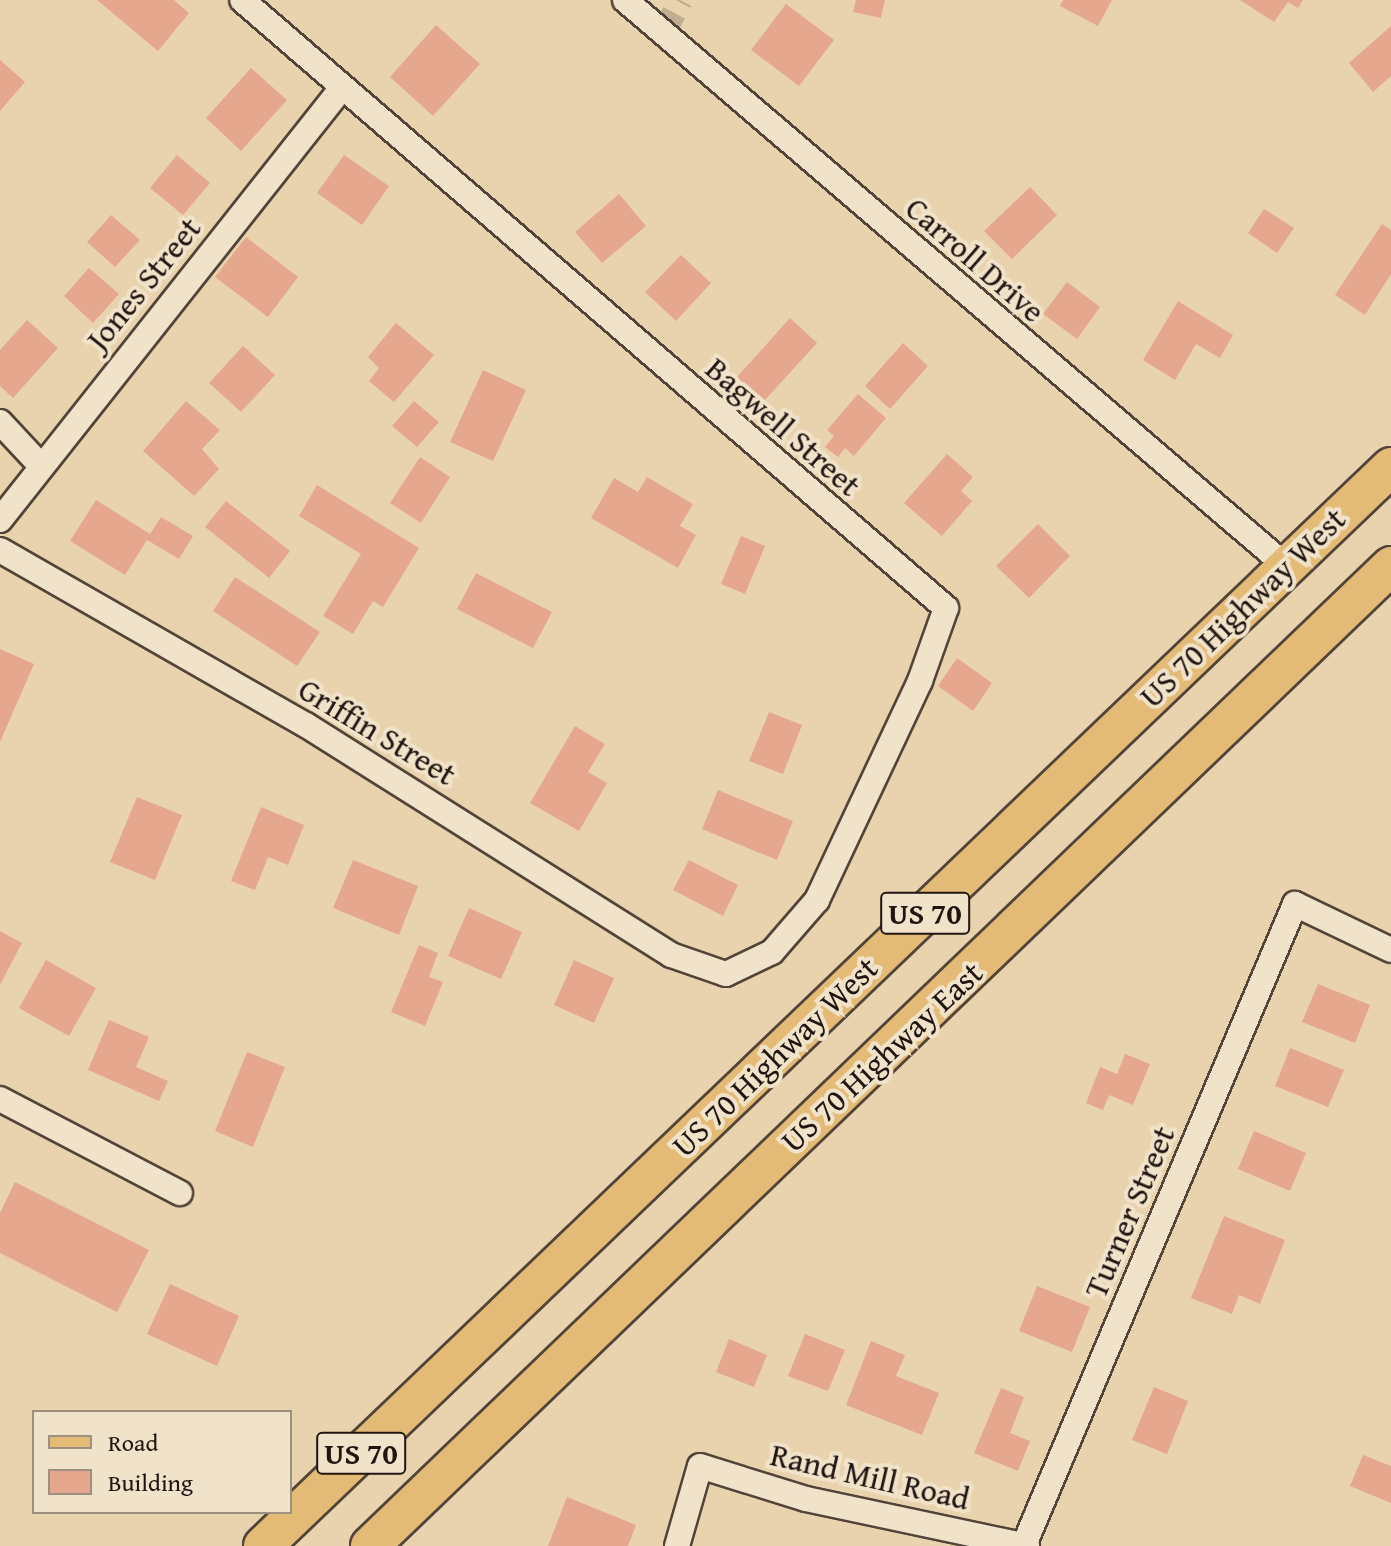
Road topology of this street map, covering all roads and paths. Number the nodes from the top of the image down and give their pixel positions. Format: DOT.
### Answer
graph roads {
  1 [pos="242,0"];
  2 [pos="625,0"];
  3 [pos="341,89"];
  4 [pos="0,422"];
  5 [pos="41,466"];
  6 [pos="1391,467"];
  7 [pos="0,520"];
  8 [pos="0,550"];
  9 [pos="1286,566"];
  10 [pos="1391,566"];
  11 [pos="1391,950"];
  12 [pos="719,971"];
  13 [pos="0,1099"];
  14 [pos="180,1193"];
  15 [pos="263,1546"];
  16 [pos="370,1546"];
  17 [pos="677,1546"];
  18 [pos="1025,1546"];
  1 -- 3 [label="street, Bagwell Street"];
  2 -- 9 [label="street, Carroll Drive"];
  3 -- 5 [label="street, Jones Street"];
  3 -- 12 [label="street, Bagwell Street"];
  4 -- 5 [label="street"];
  5 -- 7 [label="street, Jones Street"];
  6 -- 9 [label="main road, US 70 Highway West / US 70"];
  8 -- 12 [label="street, Griffin Street"];
  9 -- 15 [label="main road, US 70 Highway West / US 70"];
  10 -- 16 [label="main road, US 70 Highway East / US 70"];
  11 -- 18 [label="street, Turner Street"];
  13 -- 14 [label="street"];
  17 -- 18 [label="street, Rand Mill Road"];
}
